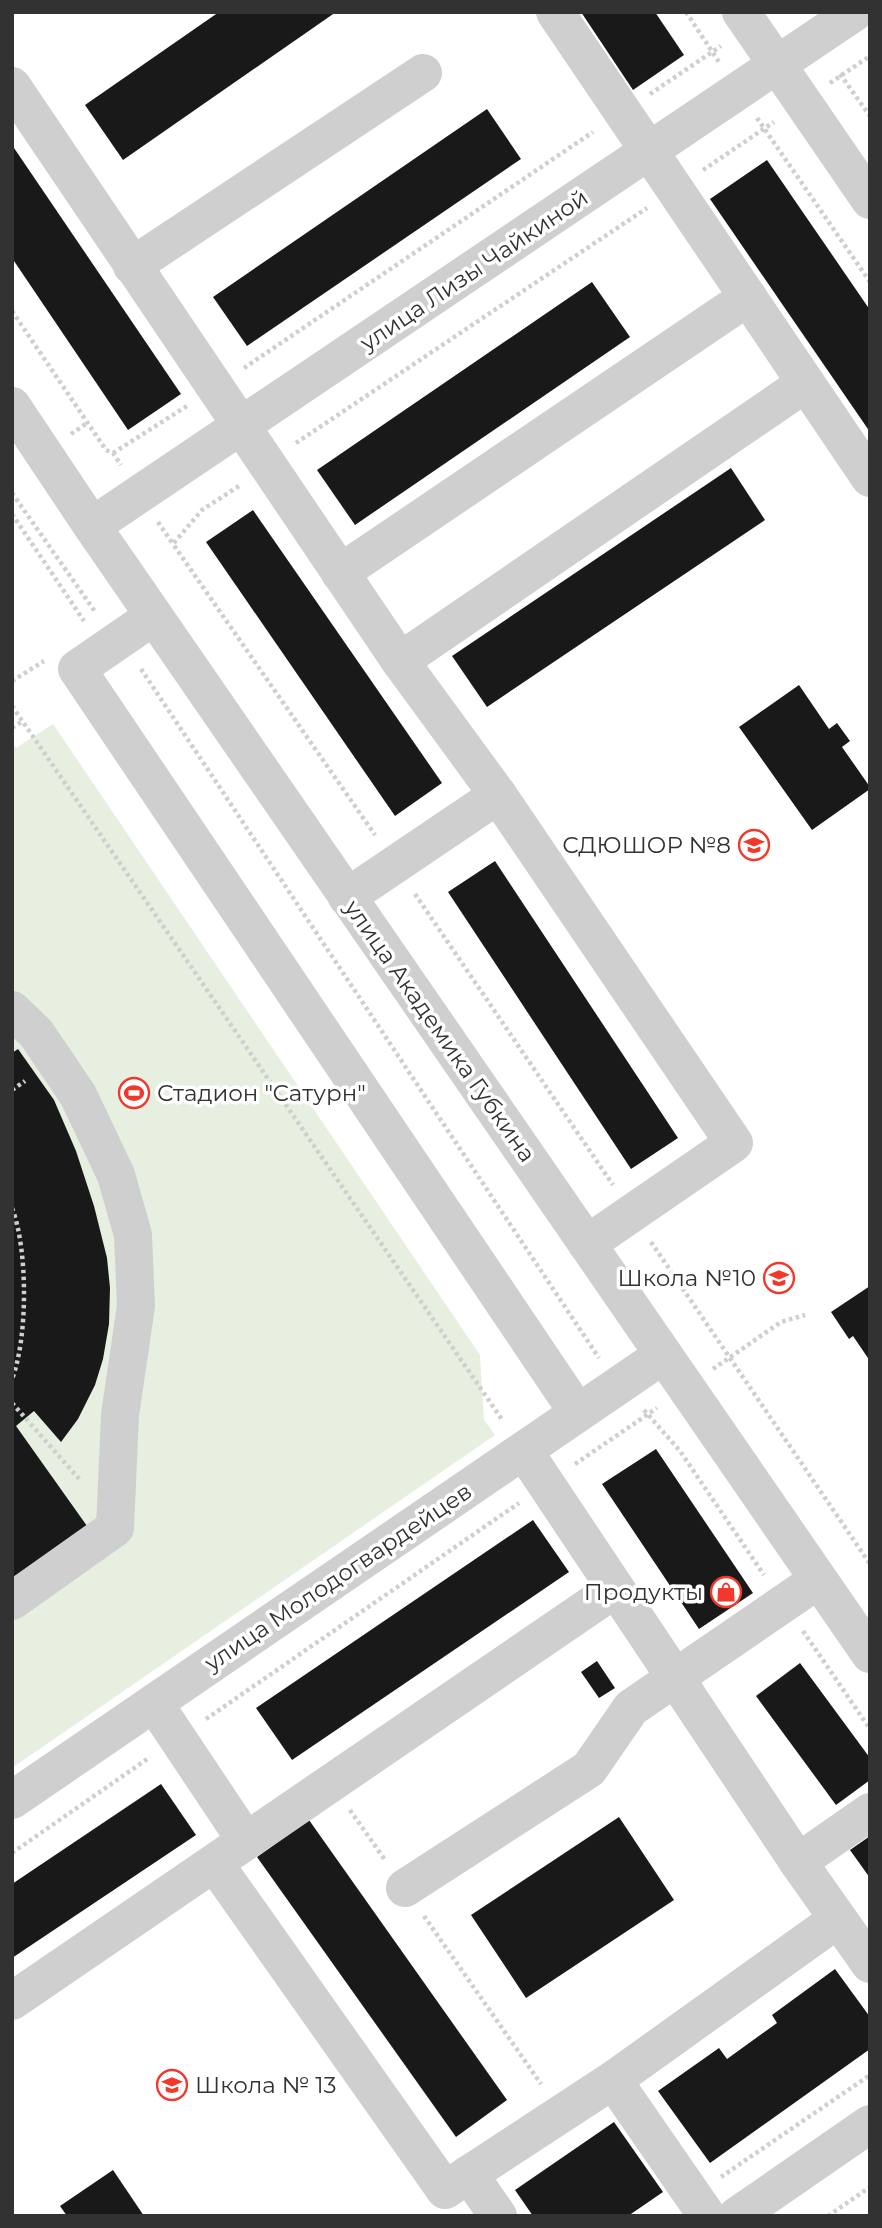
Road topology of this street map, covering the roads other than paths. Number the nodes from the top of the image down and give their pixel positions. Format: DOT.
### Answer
graph roads {
  1 [pos="555,12"];
  2 [pos="855,12"];
  3 [pos="746,19"];
  4 [pos="778,66"];
  5 [pos="423,73"];
  6 [pos="12,86"];
  7 [pos="649,151"];
  8 [pos="870,200"];
  9 [pos="132,266"];
  10 [pos="748,297"];
  11 [pos="806,383"];
  12 [pos="12,406"];
  13 [pos="242,427"];
  14 [pos="870,478"];
  15 [pos="92,526"];
  16 [pos="340,573"];
  17 [pos="154,617"];
  18 [pos="400,661"];
  19 [pos="498,795"];
  20 [pos="347,897"];
  21 [pos="12,1010"];
  22 [pos="587,1244"];
  23 [pos="663,1355"];
  24 [pos="578,1413"];
  25 [pos="524,1451"];
  26 [pos="818,1580"];
  27 [pos="615,1589"];
  28 [pos="12,1601"];
  29 [pos="870,1654"];
  30 [pos="676,1679"];
  31 [pos="154,1703"];
  32 [pos="12,1800"];
  33 [pos="870,1812"];
  34 [pos="246,1841"];
  35 [pos="799,1862"];
  36 [pos="215,1864"];
  37 [pos="405,1888"];
  38 [pos="838,1919"];
  39 [pos="870,1964"];
  40 [pos="12,2001"];
  41 [pos="613,2080"];
  42 [pos="866,2136"];
  43 [pos="469,2174"];
  44 [pos="700,2206"];
  45 [pos="498,2216"];
  46 [pos="737,2216"];
  1 -- 7 [label="street"];
  2 -- 4 [label="street, улица Лизы Чайкиной"];
  3 -- 4 [label="street"];
  4 -- 7 [label="street, улица Лизы Чайкиной"];
  4 -- 8 [label="street"];
  5 -- 9 [label="street"];
  6 -- 9 [label="street"];
  7 -- 10 [label="street"];
  7 -- 13 [label="street, улица Лизы Чайкиной"];
  9 -- 13 [label="street"];
  10 -- 11 [label="street"];
  10 -- 16 [label="street"];
  11 -- 14 [label="street"];
  11 -- 18 [label="street"];
  12 -- 15 [label="street, улица Академика Губкина"];
  13 -- 15 [label="street, улица Лизы Чайкиной"];
  13 -- 16 [label="street"];
  15 -- 17 [label="street, улица Академика Губкина"];
  16 -- 18 [label="street"];
  17 -- 20 [label="street, улица Академика Губкина"];
  17 -- 24 [label="street"];
  18 -- 19 [label="street"];
  19 -- 20 [label="street"];
  19 -- 22 [label="street"];
  20 -- 22 [label="street, улица Академика Губкина"];
  21 -- 28 [label="street"];
  22 -- 23 [label="street, улица Академика Губкина"];
  23 -- 24 [label="street, улица Молодогвардейцев"];
  23 -- 26 [label="street, улица Академика Губкина"];
  24 -- 25 [label="street, улица Молодогвардейцев"];
  25 -- 27 [label="street"];
  25 -- 31 [label="street, улица Молодогвардейцев"];
  26 -- 29 [label="street, улица Академика Губкина"];
  26 -- 30 [label="street"];
  27 -- 30 [label="street"];
  27 -- 34 [label="street"];
  30 -- 35 [label="street"];
  30 -- 37 [label="street"];
  31 -- 32 [label="street, улица Молодогвардейцев"];
  31 -- 34 [label="street"];
  33 -- 35 [label="street"];
  34 -- 36 [label="street"];
  35 -- 38 [label="street"];
  36 -- 40 [label="street"];
  36 -- 43 [label="street"];
  38 -- 39 [label="street"];
  38 -- 41 [label="street"];
  41 -- 43 [label="street"];
  41 -- 44 [label="street"];
  42 -- 46 [label="street"];
  43 -- 45 [label="street"];
}
